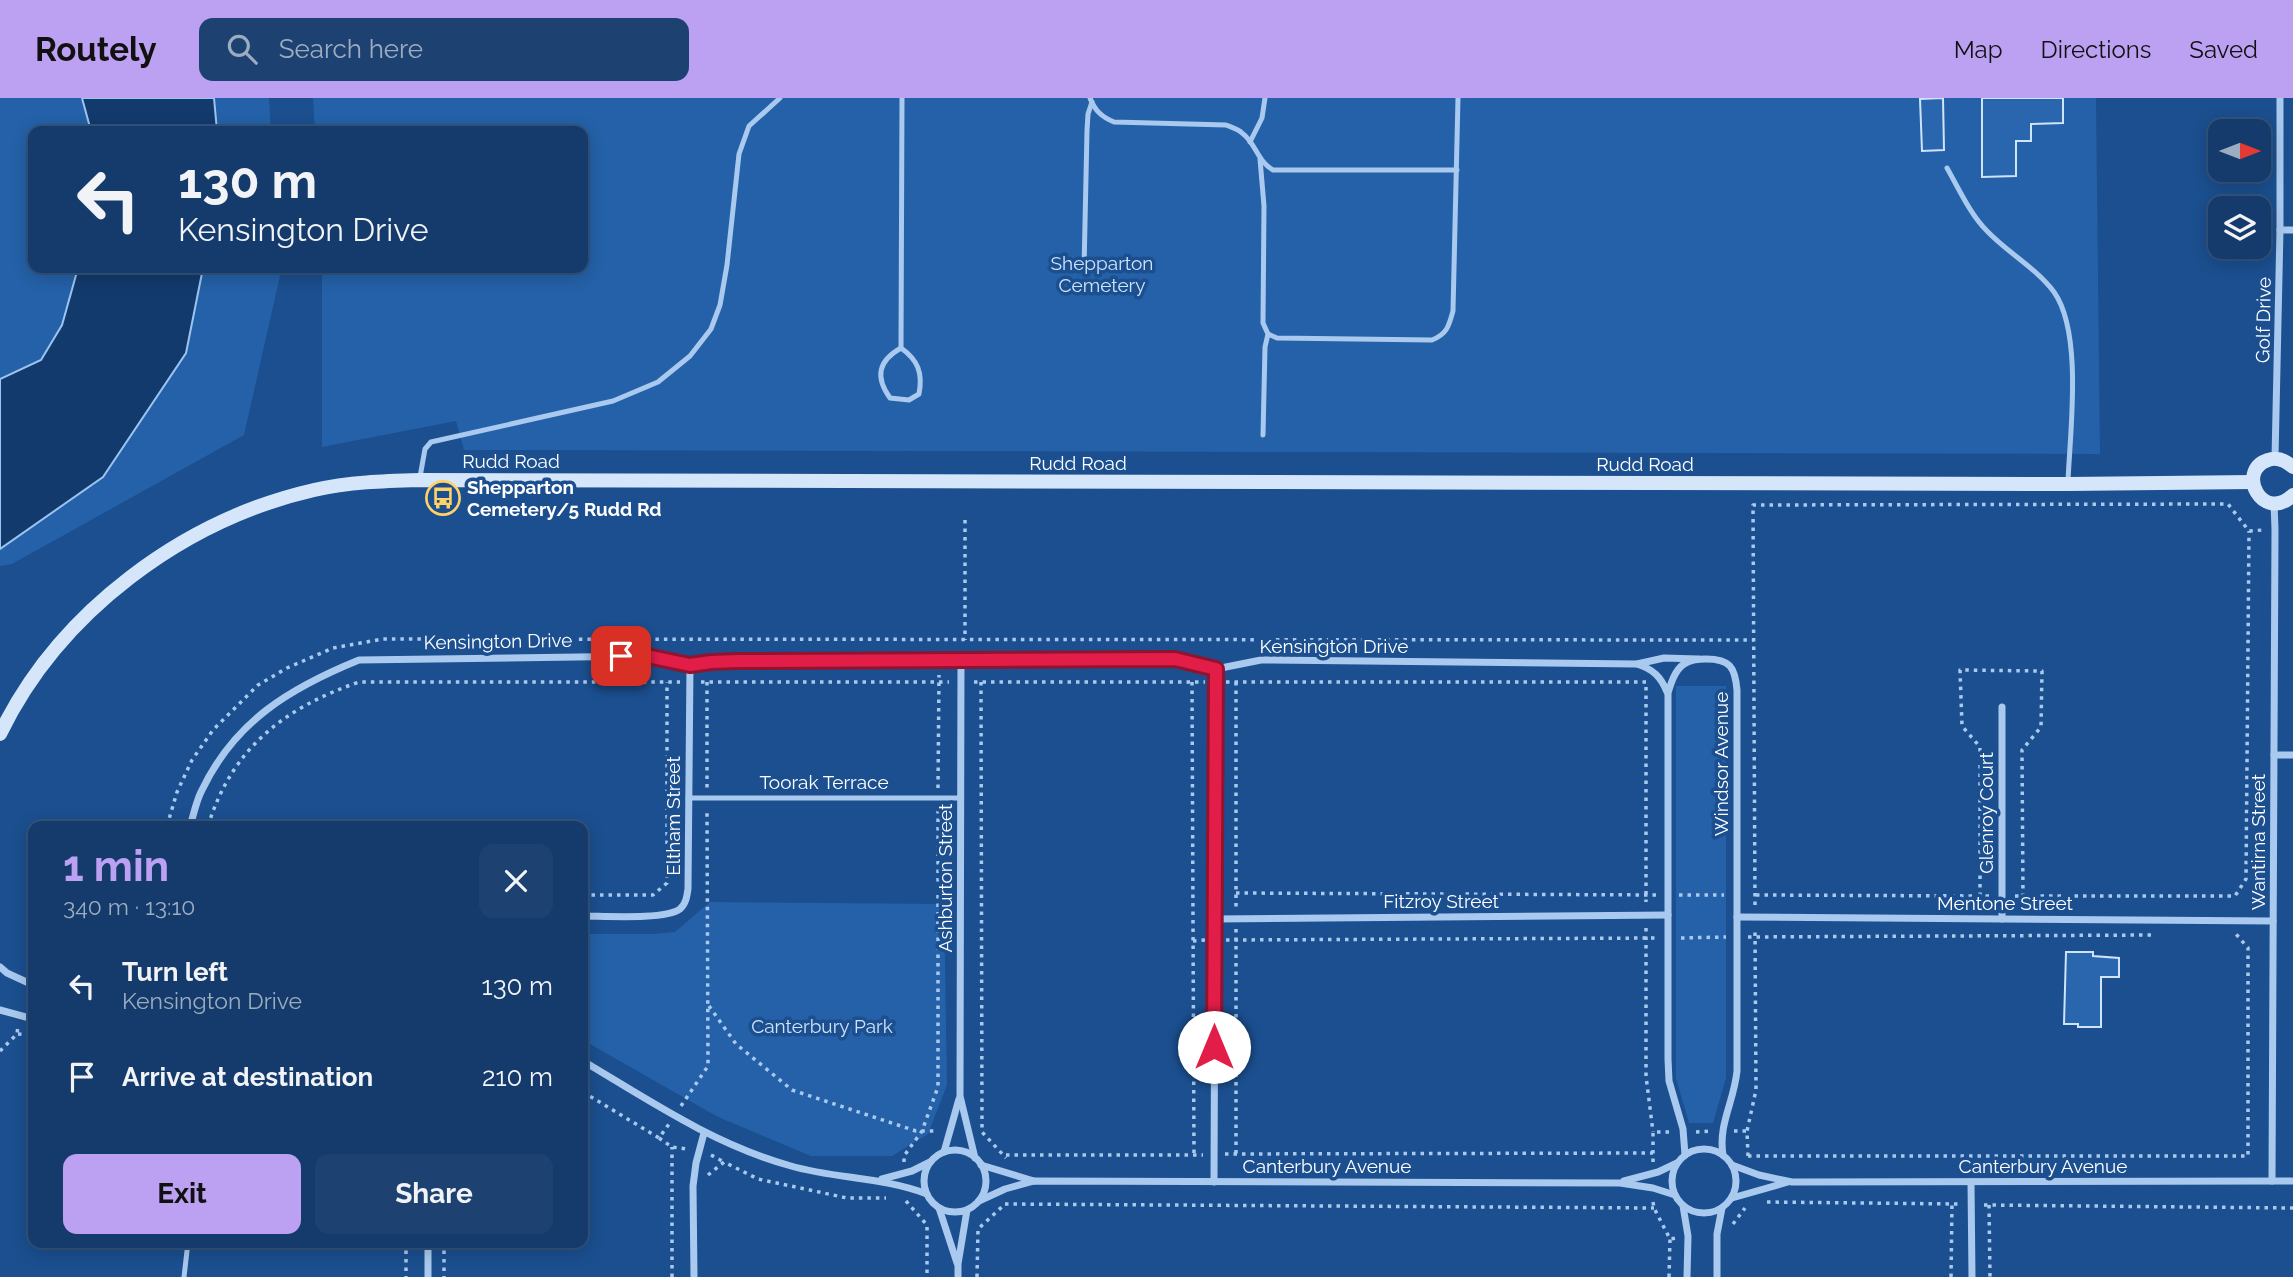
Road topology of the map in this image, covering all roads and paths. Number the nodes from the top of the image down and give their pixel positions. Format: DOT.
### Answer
graph roads {
  1 [pos="780,98"];
  2 [pos="902,98"];
  3 [pos="1265,98"];
  4 [pos="1458,98"];
  5 [pos="2280,98"];
  6 [pos="1091,100"];
  7 [pos="1250,142"];
  8 [pos="1260,159"];
  9 [pos="1947,168"];
  10 [pos="1457,170"];
  11 [pos="2280,230"];
  12 [pos="2293,230"];
  13 [pos="1084,270"];
  14 [pos="1268,334"];
  15 [pos="901,348"];
  16 [pos="1263,435"];
  17 [pos="2275,458"];
  18 [pos="2293,467"];
  19 [pos="420,480"];
  20 [pos="2253,482"];
  21 [pos="2068,484"];
  22 [pos="2293,495"];
  23 [pos="2274,503"];
  24 [pos="965,520"];
  25 [pos="2275,529"];
  26 [pos="2249,531"];
  27 [pos="965,640"];
  28 [pos="1698,659"];
  29 [pos="961,661"];
  30 [pos="1637,664"];
  31 [pos="690,665"];
  32 [pos="1216,669"];
  33 [pos="939,675"];
  34 [pos="667,682"];
  35 [pos="690,682"];
  36 [pos="707,682"];
  37 [pos="939,682"];
  38 [pos="961,682"];
  39 [pos="981,682"];
  40 [pos="1192,682"];
  41 [pos="1216,682"];
  42 [pos="1668,693"];
  43 [pos="2002,707"];
  44 [pos="0,734"];
  45 [pos="2274,755"];
  46 [pos="2293,755"];
  47 [pos="688,798"];
  48 [pos="707,798"];
  49 [pos="939,798"];
  50 [pos="961,798"];
  51 [pos="192,821"];
  52 [pos="210,821"];
  53 [pos="1236,893"];
  54 [pos="588,895"];
  55 [pos="1646,895"];
  56 [pos="1668,895"];
  57 [pos="1737,895"];
  58 [pos="1755,895"];
  59 [pos="2002,896"];
  60 [pos="1646,915"];
  61 [pos="1668,915"];
  62 [pos="588,916"];
  63 [pos="1737,917"];
  64 [pos="1755,917"];
  65 [pos="1215,919"];
  66 [pos="2002,919"];
  67 [pos="2235,921"];
  68 [pos="2273,921"];
  69 [pos="2153,935"];
  70 [pos="1737,937"];
  71 [pos="1755,937"];
  72 [pos="1646,938"];
  73 [pos="1668,938"];
  74 [pos="1215,940"];
  75 [pos="1193,941"];
  76 [pos="0,967"];
  77 [pos="28,983"];
  78 [pos="708,1004"];
  79 [pos="0,1010"];
  80 [pos="28,1018"];
  81 [pos="17,1034"];
  82 [pos="28,1035"];
  83 [pos="588,1064"];
  84 [pos="588,1095"];
  85 [pos="960,1096"];
  86 [pos="675,1115"];
  87 [pos="922,1131"];
  88 [pos="951,1131"];
  89 [pos="1722,1131"];
  90 [pos="1747,1131"];
  91 [pos="968,1132"];
  92 [pos="982,1132"];
  93 [pos="1653,1132"];
  94 [pos="1683,1132"];
  95 [pos="704,1133"];
  96 [pos="672,1147"];
  97 [pos="944,1152"];
  98 [pos="1653,1153"];
  99 [pos="1006,1155"];
  100 [pos="1194,1155"];
  101 [pos="1214,1155"];
  102 [pos="1685,1155"];
  103 [pos="1723,1155"];
  104 [pos="1748,1156"];
  105 [pos="975,1158"];
  106 [pos="930,1162"];
  107 [pos="1678,1163"];
  108 [pos="981,1165"];
  109 [pos="1732,1165"];
  110 [pos="1748,1171"];
  111 [pos="1005,1172"];
  112 [pos="904,1173"];
  113 [pos="1653,1173"];
  114 [pos="706,1177"];
  115 [pos="879,1180"];
  116 [pos="1034,1181"];
  117 [pos="2272,1181"];
  118 [pos="2293,1181"];
  119 [pos="1214,1182"];
  120 [pos="1792,1182"];
  121 [pos="1971,1182"];
  122 [pos="1620,1183"];
  123 [pos="904,1186"];
  124 [pos="1653,1188"];
  125 [pos="1005,1189"];
  126 [pos="1749,1192"];
  127 [pos="926,1194"];
  128 [pos="1675,1195"];
  129 [pos="903,1197"];
  130 [pos="1732,1198"];
  131 [pos="979,1201"];
  132 [pos="1750,1202"];
  133 [pos="1005,1204"];
  134 [pos="1952,1204"];
  135 [pos="1971,1205"];
  136 [pos="1989,1205"];
  137 [pos="1683,1206"];
  138 [pos="938,1208"];
  139 [pos="1654,1208"];
  140 [pos="1722,1208"];
  141 [pos="2293,1208"];
  142 [pos="967,1210"];
  143 [pos="1718,1232"];
  144 [pos="1688,1236"];
  145 [pos="1670,1239"];
  146 [pos="187,1248"];
  147 [pos="406,1248"];
  148 [pos="428,1248"];
  149 [pos="444,1248"];
  150 [pos="958,1264"];
  151 [pos="184,1277"];
  152 [pos="406,1277"];
  153 [pos="428,1277"];
  154 [pos="444,1277"];
  155 [pos="671,1277"];
  156 [pos="694,1277"];
  157 [pos="927,1277"];
  158 [pos="958,1277"];
  159 [pos="977,1277"];
  160 [pos="1669,1277"];
  161 [pos="1688,1277"];
  162 [pos="1717,1277"];
  163 [pos="1951,1277"];
  164 [pos="1972,1277"];
  165 [pos="1990,1277"];
  1 -- 19 [label="lane"];
  2 -- 15 [label="lane"];
  3 -- 7 [label="lane"];
  4 -- 10 [label="lane"];
  5 -- 11 [label="street, Golf Drive"];
  6 -- 7 [label="lane"];
  6 -- 13 [label="lane"];
  7 -- 8 [label="lane"];
  8 -- 10 [label="lane"];
  8 -- 14 [label="lane"];
  9 -- 21 [label="lane"];
  10 -- 14 [label="lane"];
  11 -- 12 [label="street"];
  11 -- 17 [label="street, Golf Drive"];
  14 -- 16 [label="lane"];
  15 -- 15 [label="lane"];
  17 -- 18 [label="street"];
  17 -- 20 [label="street"];
  19 -- 21 [label="street, Rudd Road"];
  19 -- 44 [label="street, Rudd Road"];
  20 -- 21 [label="street, Rudd Road"];
  20 -- 23 [label="street"];
  22 -- 23 [label="street"];
  23 -- 25 [label="street, Wantirna Street"];
  24 -- 27 [label="path"];
  25 -- 26 [label="path"];
  25 -- 45 [label="street, Wantirna Street"];
  26 -- 58 [label="path"];
  26 -- 59 [label="path"];
  28 -- 30 [label="street, Kensington Drive"];
  28 -- 42 [label="street"];
  28 -- 57 [label="street, Windsor Avenue"];
  29 -- 31 [label="street, Kensington Drive"];
  29 -- 32 [label="street, Kensington Drive"];
  29 -- 38 [label="street, Ashburton Street"];
  30 -- 32 [label="street, Kensington Drive"];
  30 -- 42 [label="street"];
  31 -- 35 [label="street, Eltham Street"];
  31 -- 51 [label="street, Kensington Drive"];
  32 -- 41 [label="street"];
  33 -- 37 [label="path"];
  34 -- 35 [label="path"];
  34 -- 52 [label="path"];
  34 -- 54 [label="path"];
  35 -- 36 [label="path"];
  35 -- 47 [label="street, Eltham Street"];
  36 -- 37 [label="path"];
  36 -- 48 [label="path"];
  37 -- 38 [label="path"];
  37 -- 49 [label="path"];
  38 -- 39 [label="path"];
  38 -- 50 [label="street, Ashburton Street"];
  39 -- 40 [label="path"];
  39 -- 92 [label="path"];
  40 -- 41 [label="path"];
  40 -- 75 [label="path"];
  41 -- 55 [label="path"];
  41 -- 65 [label="street"];
  42 -- 56 [label="street"];
  43 -- 59 [label="street, Glenroy Court"];
  45 -- 46 [label="street"];
  45 -- 68 [label="street, Wantirna Street"];
  47 -- 48 [label="lane, Toorak Terrace"];
  47 -- 62 [label="street, Eltham Street"];
  48 -- 49 [label="lane, Toorak Terrace"];
  48 -- 78 [label="path"];
  49 -- 50 [label="lane, Toorak Terrace"];
  49 -- 87 [label="path"];
  50 -- 85 [label="street, Ashburton Street"];
  53 -- 55 [label="path"];
  55 -- 56 [label="path"];
  55 -- 60 [label="path"];
  56 -- 57 [label="path"];
  56 -- 61 [label="street"];
  57 -- 58 [label="path"];
  57 -- 63 [label="street, Windsor Avenue"];
  58 -- 59 [label="path"];
  58 -- 64 [label="path"];
  59 -- 66 [label="street, Glenroy Court"];
  60 -- 61 [label="street, Fitzroy Street"];
  60 -- 65 [label="street, Fitzroy Street"];
  60 -- 72 [label="path"];
  61 -- 73 [label="street"];
  63 -- 64 [label="street, Mentone Street"];
  63 -- 70 [label="street, Windsor Avenue"];
  64 -- 66 [label="street, Mentone Street"];
  64 -- 71 [label="path"];
  65 -- 74 [label="street"];
  66 -- 67 [label="street, Mentone Street"];
  67 -- 68 [label="street, Mentone Street"];
  67 -- 104 [label="path"];
  68 -- 117 [label="street, Wantirna Street"];
  69 -- 71 [label="path"];
  70 -- 71 [label="path"];
  70 -- 73 [label="path"];
  70 -- 89 [label="street, Windsor Avenue"];
  71 -- 90 [label="path"];
  72 -- 73 [label="path"];
  72 -- 74 [label="path"];
  72 -- 93 [label="path"];
  73 -- 94 [label="street"];
  74 -- 75 [label="path"];
  74 -- 101 [label="street"];
  75 -- 100 [label="path"];
  76 -- 77 [label="street"];
  78 -- 86 [label="path"];
  78 -- 87 [label="path"];
  79 -- 80 [label="street"];
  81 -- 82 [label="path"];
  83 -- 86 [label="street"];
  84 -- 86 [label="path"];
  85 -- 88 [label="street, Ashburton Street"];
  85 -- 91 [label="street, Ashburton Street"];
  86 -- 95 [label="street"];
  87 -- 88 [label="path"];
  87 -- 112 [label="path"];
  88 -- 97 [label="street, Ashburton Street"];
  89 -- 90 [label="path"];
  89 -- 94 [label="path"];
  89 -- 103 [label="street, Windsor Avenue"];
  90 -- 104 [label="path"];
  91 -- 92 [label="path"];
  91 -- 105 [label="street, Ashburton Street"];
  92 -- 99 [label="path"];
  93 -- 94 [label="path"];
  93 -- 98 [label="path"];
  94 -- 102 [label="street"];
  95 -- 115 [label="street"];
  95 -- 156 [label="street"];
  96 -- 155 [label="path"];
  97 -- 105 [label="street"];
  97 -- 106 [label="street"];
  98 -- 101 [label="path"];
  98 -- 113 [label="path"];
  99 -- 100 [label="path"];
  99 -- 111 [label="path"];
  100 -- 101 [label="path"];
  101 -- 119 [label="street"];
  102 -- 103 [label="street"];
  102 -- 107 [label="street"];
  103 -- 109 [label="street"];
  104 -- 110 [label="path"];
  105 -- 108 [label="street"];
  106 -- 112 [label="street"];
  106 -- 127 [label="street"];
  107 -- 113 [label="street, Canterbury Avenue"];
  107 -- 128 [label="street"];
  108 -- 111 [label="street, Canterbury Avenue"];
  108 -- 131 [label="street"];
  109 -- 110 [label="street, Canterbury Avenue"];
  109 -- 130 [label="street"];
  110 -- 120 [label="street, Canterbury Avenue"];
  111 -- 116 [label="street, Canterbury Avenue"];
  112 -- 115 [label="street"];
  113 -- 122 [label="street, Canterbury Avenue"];
  114 -- 129 [label="path"];
  115 -- 123 [label="street"];
  116 -- 119 [label="street, Canterbury Avenue"];
  116 -- 125 [label="street, Canterbury Avenue"];
  117 -- 118 [label="street, Canterbury Avenue"];
  117 -- 121 [label="street, Canterbury Avenue"];
  119 -- 122 [label="street, Canterbury Avenue"];
  120 -- 121 [label="street, Canterbury Avenue"];
  120 -- 126 [label="street, Canterbury Avenue"];
  121 -- 135 [label="street"];
  122 -- 124 [label="street, Canterbury Avenue"];
  123 -- 127 [label="street"];
  123 -- 129 [label="path"];
  124 -- 128 [label="street, Canterbury Avenue"];
  124 -- 139 [label="path"];
  125 -- 131 [label="street, Canterbury Avenue"];
  125 -- 133 [label="path"];
  126 -- 130 [label="street, Canterbury Avenue"];
  126 -- 132 [label="path"];
  127 -- 138 [label="street"];
  128 -- 137 [label="street"];
  129 -- 157 [label="path"];
  130 -- 140 [label="street"];
  131 -- 142 [label="street"];
  132 -- 134 [label="path"];
  132 -- 143 [label="path"];
  133 -- 139 [label="path"];
  133 -- 159 [label="path"];
  134 -- 135 [label="path"];
  134 -- 163 [label="path"];
  135 -- 136 [label="path"];
  135 -- 164 [label="street"];
  136 -- 141 [label="path"];
  136 -- 165 [label="path"];
  137 -- 140 [label="street"];
  137 -- 144 [label="street"];
  138 -- 142 [label="street"];
  138 -- 150 [label="street"];
  139 -- 145 [label="path"];
  140 -- 143 [label="street"];
  142 -- 150 [label="street"];
  143 -- 162 [label="street"];
  144 -- 145 [label="path"];
  144 -- 161 [label="street"];
  145 -- 160 [label="path"];
  146 -- 151 [label="lane"];
  147 -- 152 [label="path"];
  148 -- 153 [label="street"];
  149 -- 154 [label="path"];
  150 -- 158 [label="street"];
}
